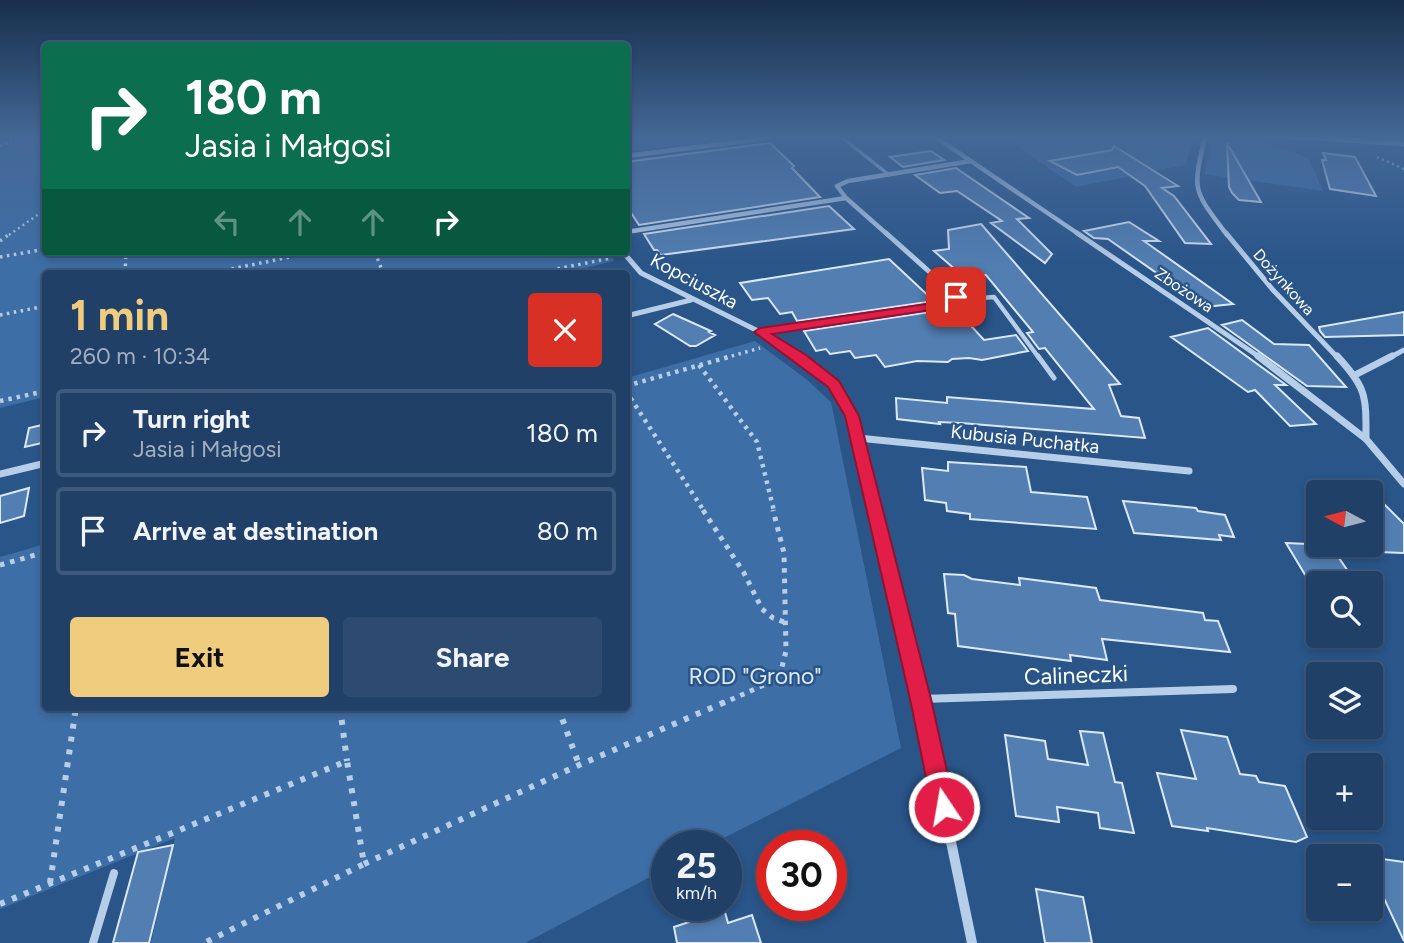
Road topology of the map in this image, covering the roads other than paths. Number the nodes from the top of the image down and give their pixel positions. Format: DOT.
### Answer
graph roads {
  1 [pos="855,180"];
  2 [pos="999,180"];
  3 [pos="1197,180"];
  4 [pos="846,198"];
  5 [pos="630,231"];
  6 [pos="625,256"];
  7 [pos="692,300"];
  8 [pos="954,300"];
  9 [pos="630,315"];
  10 [pos="760,332"];
  11 [pos="1404,350"];
  12 [pos="1355,375"];
  13 [pos="1054,378"];
  14 [pos="858,438"];
  15 [pos="1366,439"];
  16 [pos="42,464"];
  17 [pos="1189,471"];
  18 [pos="0,474"];
  19 [pos="1404,484"];
  20 [pos="1233,689"];
  21 [pos="920,699"];
  22 [pos="114,873"];
  23 [pos="93,943"];
  24 [pos="972,943"];
  1 -- 4 [label="street"];
  2 -- 15 [label="street, Zbożowa"];
  3 -- 12 [label="street, Dożynkowa"];
  4 -- 5 [label="street"];
  4 -- 8 [label="street"];
  6 -- 7 [label="street, Kopciuszka"];
  7 -- 9 [label="street"];
  7 -- 10 [label="street, Kopciuszka"];
  8 -- 10 [label="street"];
  8 -- 13 [label="lane"];
  10 -- 14 [label="street, Kopciuszka"];
  11 -- 12 [label="street"];
  12 -- 15 [label="street, Dożynkowa"];
  14 -- 17 [label="street, Kubusia Puchatka"];
  14 -- 21 [label="street, Kopciuszka"];
  15 -- 19 [label="street, Zbożowa"];
  16 -- 18 [label="street"];
  20 -- 21 [label="street, Calineczki"];
  21 -- 24 [label="street, Kopciuszka"];
  22 -- 23 [label="lane"];
}
